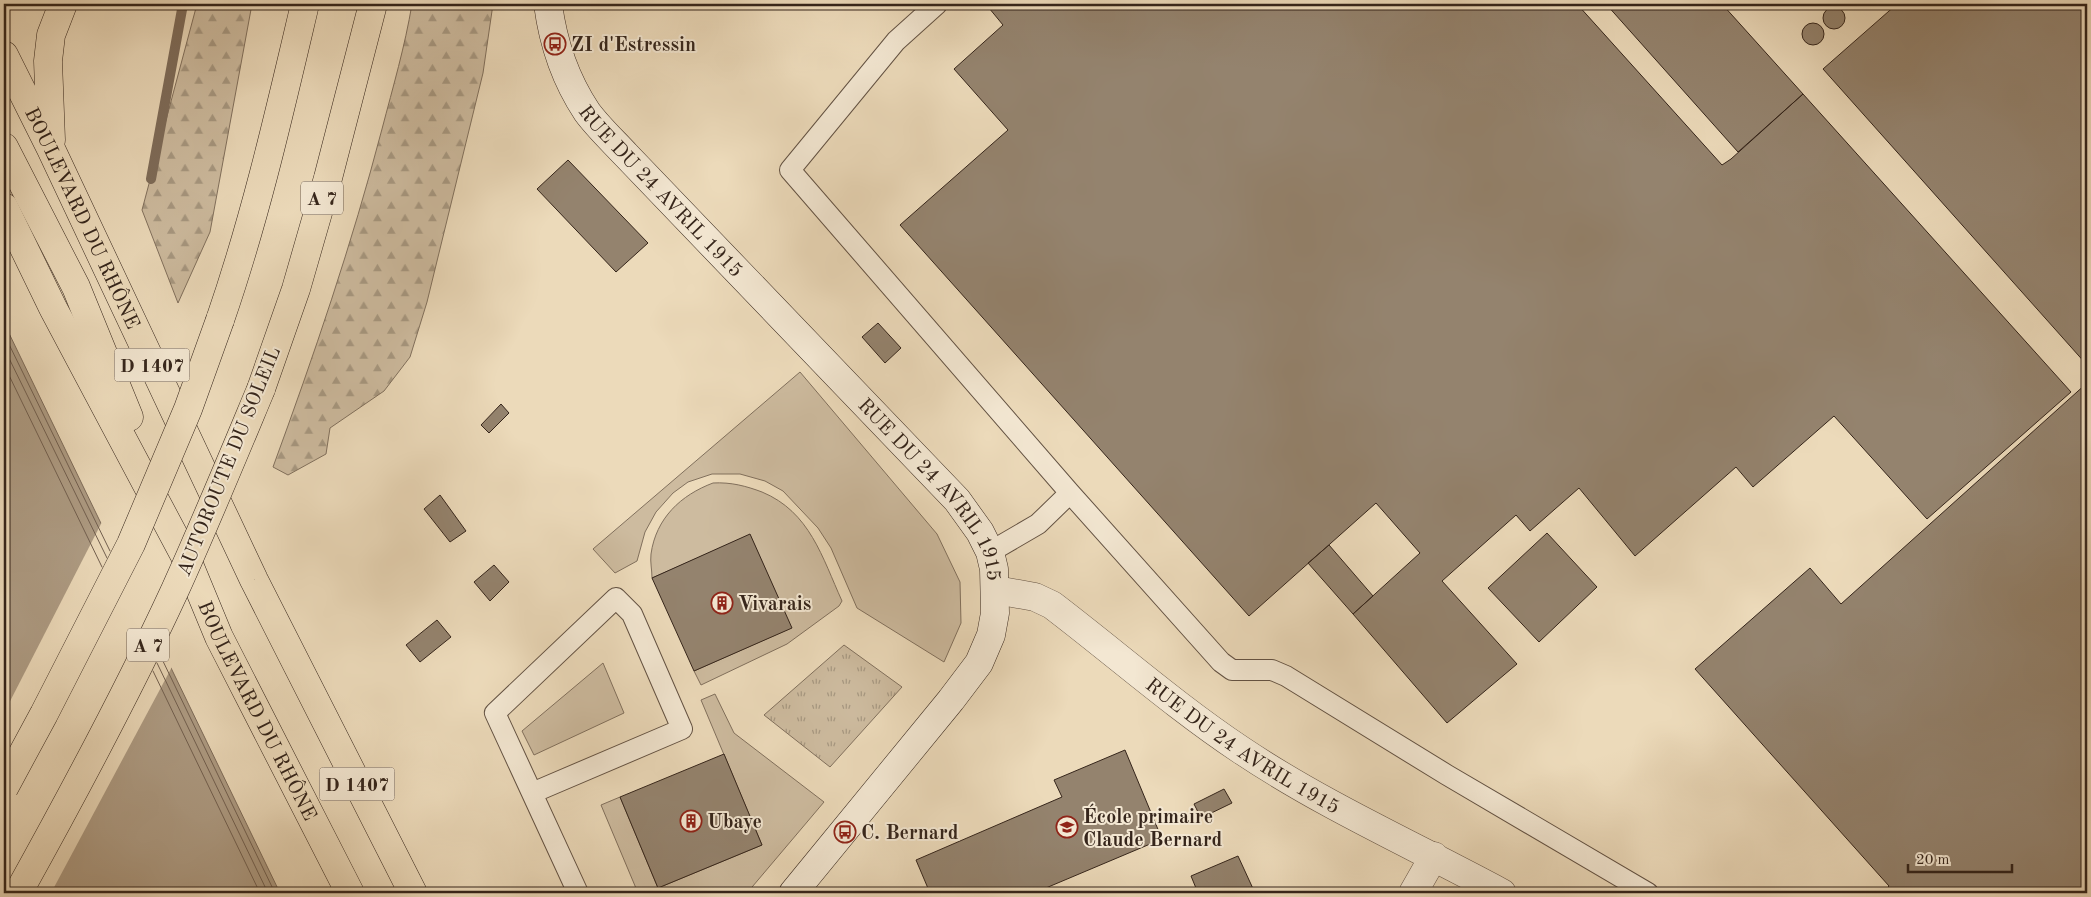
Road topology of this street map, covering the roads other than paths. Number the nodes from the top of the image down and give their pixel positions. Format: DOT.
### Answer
graph roads {
  1 [pos="63,4"];
  2 [pos="306,4"];
  3 [pos="373,4"];
  4 [pos="548,4"];
  5 [pos="937,4"];
  6 [pos="4,55"];
  7 [pos="4,147"];
  8 [pos="51,149"];
  9 [pos="4,207"];
  10 [pos="1070,493"];
  11 [pos="990,552"];
  12 [pos="188,562"];
  13 [pos="996,590"];
  14 [pos="4,788"];
  15 [pos="532,793"];
  16 [pos="1434,856"];
  17 [pos="18,893"];
  18 [pos="350,893"];
  19 [pos="414,893"];
  20 [pos="578,893"];
  21 [pos="793,893"];
  22 [pos="1413,893"];
  23 [pos="1502,893"];
  24 [pos="1648,893"];
  1 -- 8 [label="highway"];
  2 -- 14 [label="highway, bridge"];
  3 -- 17 [label="highway, AUTOROUTE DU SOLEIL / A 7, bridge"];
  4 -- 11 [label="main road, RUE DU 24 AVRIL 1915"];
  5 -- 10 [label="lane"];
  6 -- 8 [label="highway, BOULEVARD DU RHÔNE / D 1407"];
  7 -- 12 [label="highway"];
  8 -- 19 [label="highway, BOULEVARD DU RHÔNE / D 1407"];
  9 -- 12 [label="highway, BOULEVARD DU RHÔNE / D 1407"];
  10 -- 11 [label="lane"];
  10 -- 24 [label="lane"];
  11 -- 13 [label="main road, RUE DU 24 AVRIL 1915"];
  12 -- 18 [label="highway, BOULEVARD DU RHÔNE / D 1407"];
  13 -- 16 [label="main road, RUE DU 24 AVRIL 1915"];
  13 -- 21 [label="main road"];
  15 -- 15 [label="lane"];
  15 -- 20 [label="lane"];
  16 -- 22 [label="main road"];
  16 -- 23 [label="main road, RUE DU 24 AVRIL 1915"];
}
